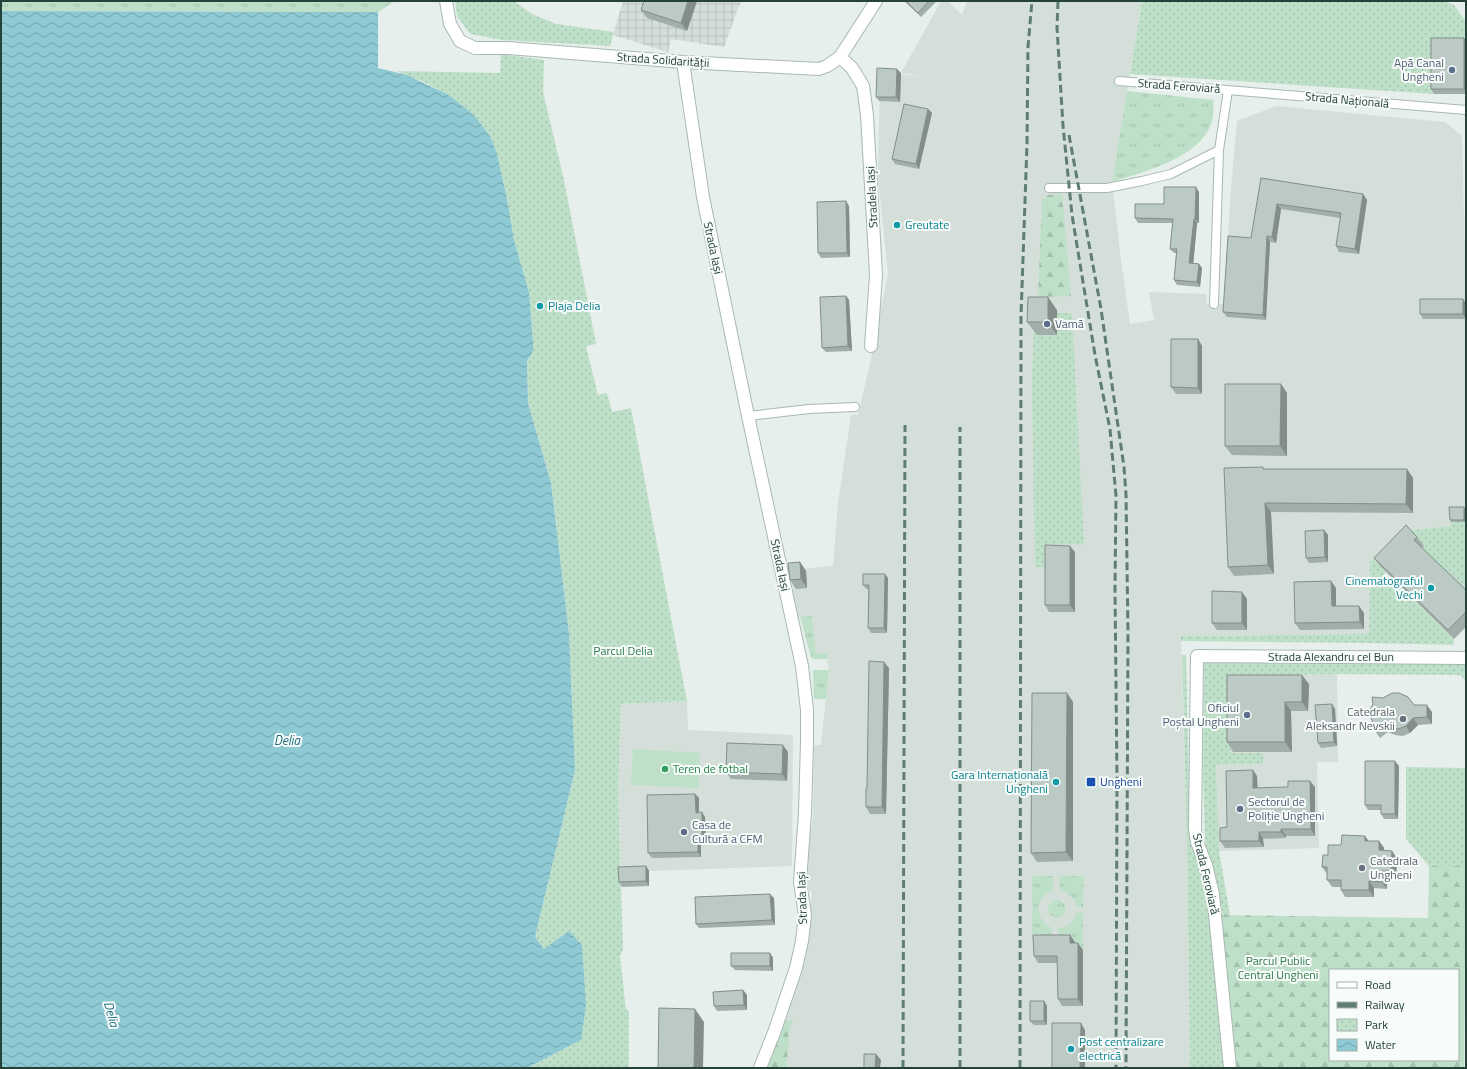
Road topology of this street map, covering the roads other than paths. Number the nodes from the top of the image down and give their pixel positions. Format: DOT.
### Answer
graph roads {
  1 [pos="446,1"];
  2 [pos="876,1"];
  3 [pos="840,57"];
  4 [pos="683,62"];
  5 [pos="1119,82"];
  6 [pos="1228,90"];
  7 [pos="1466,110"];
  8 [pos="1219,150"];
  9 [pos="1049,188"];
  10 [pos="1214,304"];
  11 [pos="871,346"];
  12 [pos="855,407"];
  13 [pos="748,416"];
  14 [pos="1197,656"];
  15 [pos="1466,658"];
  16 [pos="760,1068"];
  17 [pos="1230,1068"];
  1 -- 4 [label="street, Strada Solidarității"];
  2 -- 3 [label="street, Strada Solidarității"];
  3 -- 4 [label="street, Strada Solidarității"];
  3 -- 11 [label="street, Stradela Iași"];
  4 -- 13 [label="street, Strada Iași"];
  5 -- 6 [label="lane, Strada Feroviară"];
  6 -- 7 [label="lane, Strada Națională"];
  6 -- 8 [label="lane, Strada Feroviară"];
  8 -- 9 [label="lane"];
  8 -- 10 [label="lane, Strada Feroviară"];
  12 -- 13 [label="lane"];
  13 -- 16 [label="street, Strada Iași"];
  14 -- 15 [label="street, Strada Alexandru cel Bun"];
  14 -- 17 [label="street, Strada Feroviară"];
}
